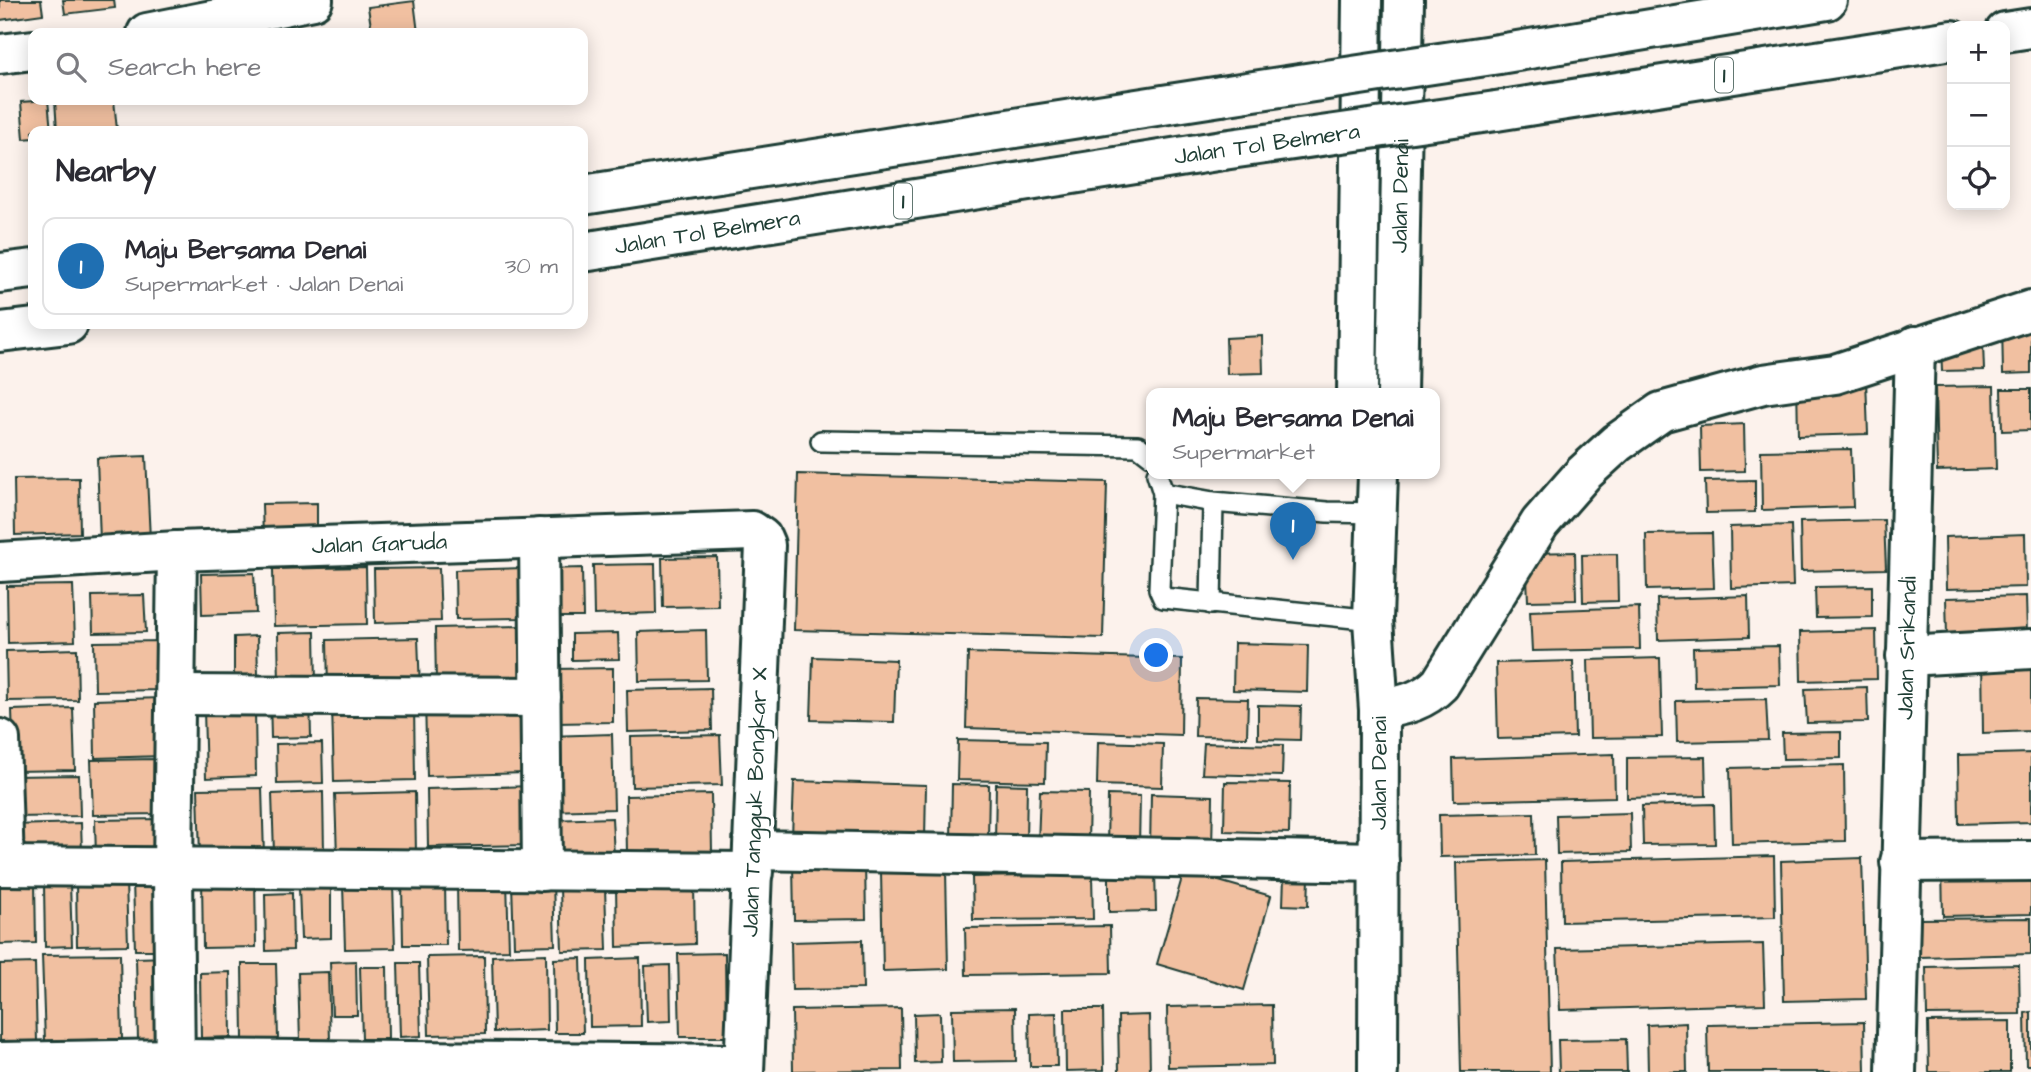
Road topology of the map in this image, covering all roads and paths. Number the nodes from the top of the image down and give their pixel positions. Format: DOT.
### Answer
graph roads {
  1 [pos="313,0"];
  2 [pos="1362,0"];
  3 [pos="1404,0"];
  4 [pos="1827,0"];
  5 [pos="186,14"];
  6 [pos="157,28"];
  7 [pos="2031,28"];
  8 [pos="2010,31"];
  9 [pos="1947,41"];
  10 [pos="28,51"];
  11 [pos="0,54"];
  12 [pos="588,194"];
  13 [pos="588,251"];
  14 [pos="28,271"];
  15 [pos="0,274"];
  16 [pos="2031,310"];
  17 [pos="28,329"];
  18 [pos="0,332"];
  19 [pos="1915,346"];
  20 [pos="1357,388"];
  21 [pos="1397,388"];
  22 [pos="821,441"];
  23 [pos="1146,452"];
  24 [pos="1378,479"];
  25 [pos="1160,484"];
  26 [pos="1213,502"];
  27 [pos="1377,513"];
  28 [pos="757,534"];
  29 [pos="539,538"];
  30 [pos="177,551"];
  31 [pos="0,562"];
  32 [pos="1211,604"];
  33 [pos="1373,620"];
  34 [pos="2031,649"];
  35 [pos="1906,656"];
  36 [pos="176,695"];
  37 [pos="541,697"];
  38 [pos="1379,710"];
  39 [pos="0,739"];
  40 [pos="753,861"];
  41 [pos="2031,861"];
  42 [pos="1379,862"];
  43 [pos="1900,862"];
  44 [pos="2,866"];
  45 [pos="173,869"];
  46 [pos="542,871"];
  47 [pos="0,1062"];
  48 [pos="175,1066"];
  49 [pos="744,1068"];
  50 [pos="1378,1072"];
  51 [pos="1896,1072"];
  1 -- 5 [label="main road"];
  2 -- 20 [label="main road, Jalan Denai"];
  3 -- 21 [label="main road, Jalan Denai"];
  4 -- 12 [label="main road, bridge"];
  5 -- 6 [label="main road"];
  7 -- 8 [label="main road"];
  9 -- 13 [label="main road, Jalan Tol Belmera / 1, bridge"];
  10 -- 11 [label="main road"];
  14 -- 15 [label="main road"];
  16 -- 19 [label="main road"];
  17 -- 18 [label="main road"];
  19 -- 35 [label="main road, Jalan Srikandi"];
  19 -- 38 [label="main road"];
  22 -- 23 [label="lane"];
  24 -- 27 [label="main road, Jalan Denai"];
  25 -- 26 [label="lane"];
  25 -- 32 [label="lane"];
  26 -- 27 [label="lane"];
  26 -- 32 [label="lane"];
  27 -- 33 [label="main road, Jalan Denai"];
  28 -- 29 [label="main road, Jalan Garuda"];
  28 -- 40 [label="main road, Jalan Tangguk Bongkar X"];
  29 -- 30 [label="main road, Jalan Garuda"];
  29 -- 37 [label="main road"];
  30 -- 31 [label="main road, Jalan Garuda"];
  30 -- 36 [label="main road"];
  32 -- 33 [label="lane"];
  33 -- 38 [label="main road, Jalan Denai"];
  34 -- 35 [label="main road"];
  35 -- 43 [label="main road, Jalan Srikandi"];
  36 -- 37 [label="main road"];
  36 -- 45 [label="main road"];
  37 -- 46 [label="main road"];
  38 -- 42 [label="main road, Jalan Denai"];
  39 -- 44 [label="main road"];
  40 -- 42 [label="main road"];
  40 -- 46 [label="main road"];
  40 -- 49 [label="main road, Jalan Tangguk Bongkar X"];
  41 -- 43 [label="main road"];
  42 -- 50 [label="main road, Jalan Denai"];
  43 -- 51 [label="main road, Jalan Srikandi"];
  44 -- 45 [label="main road"];
  45 -- 46 [label="main road"];
  45 -- 48 [label="main road"];
  47 -- 48 [label="main road"];
  48 -- 49 [label="main road"];
}
